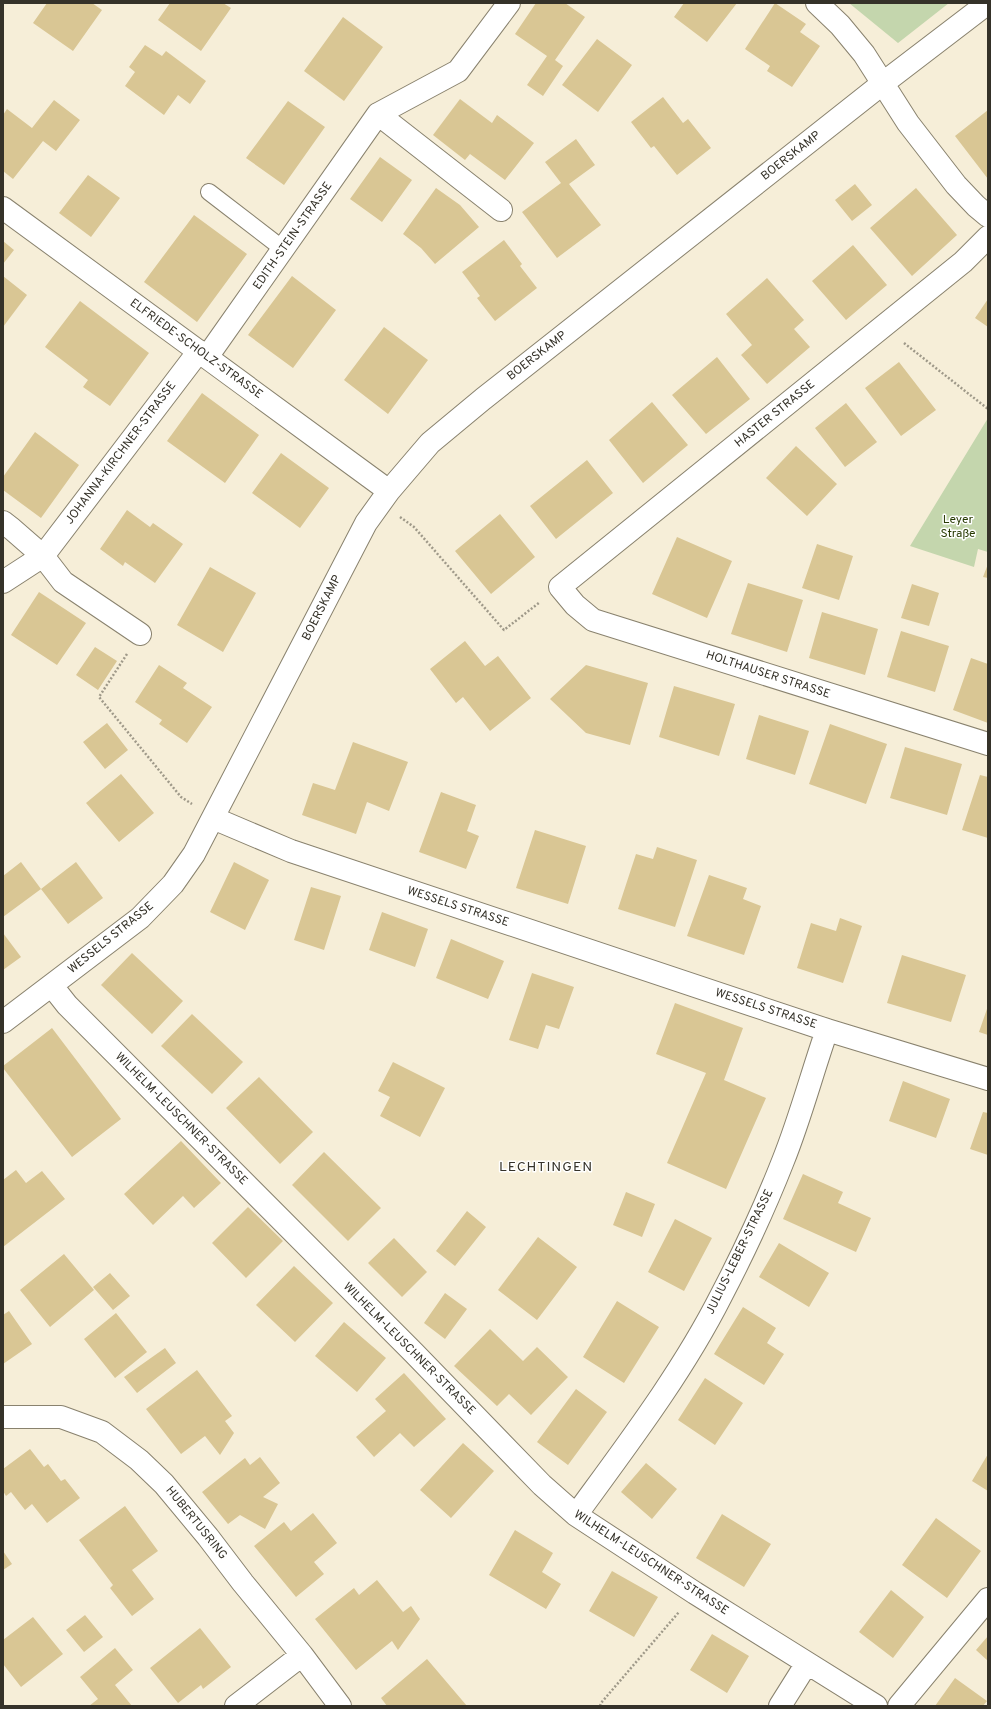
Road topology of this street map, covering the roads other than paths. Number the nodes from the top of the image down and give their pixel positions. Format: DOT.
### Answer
graph roads {
  1 [pos="509,3"];
  2 [pos="817,3"];
  3 [pos="988,3"];
  4 [pos="882,84"];
  5 [pos="378,114"];
  6 [pos="209,192"];
  7 [pos="3,208"];
  8 [pos="501,210"];
  9 [pos="988,216"];
  10 [pos="988,237"];
  11 [pos="283,249"];
  12 [pos="203,354"];
  13 [pos="385,497"];
  14 [pos="3,522"];
  15 [pos="43,556"];
  16 [pos="3,582"];
  17 [pos="560,587"];
  18 [pos="140,634"];
  19 [pos="988,744"];
  20 [pos="213,818"];
  21 [pos="52,986"];
  22 [pos="3,1022"];
  23 [pos="827,1030"];
  24 [pos="988,1079"];
  25 [pos="3,1417"];
  26 [pos="576,1515"];
  27 [pos="988,1599"];
  28 [pos="302,1655"];
  29 [pos="807,1663"];
  30 [pos="236,1706"];
  31 [pos="340,1706"];
  32 [pos="780,1706"];
  33 [pos="876,1706"];
  34 [pos="899,1706"];
  1 -- 5 [label="street, EDITH-STEIN-STRASSE"];
  2 -- 4 [label="street"];
  3 -- 4 [label="street, BOERSKAMP"];
  4 -- 9 [label="street"];
  4 -- 13 [label="street, BOERSKAMP"];
  5 -- 8 [label="street"];
  5 -- 11 [label="street, EDITH-STEIN-STRASSE"];
  6 -- 11 [label="lane"];
  7 -- 12 [label="street, ELFRIEDE-SCHOLZ-STRASSE"];
  10 -- 17 [label="street, HASTER STRASSE"];
  11 -- 12 [label="street, EDITH-STEIN-STRASSE"];
  12 -- 13 [label="street, ELFRIEDE-SCHOLZ-STRASSE"];
  12 -- 15 [label="street, JOHANNA-KIRCHNER-STRASSE"];
  13 -- 20 [label="street, BOERSKAMP"];
  14 -- 15 [label="street"];
  15 -- 16 [label="street, JOHANNA-KIRCHNER-STRASSE"];
  15 -- 18 [label="street"];
  17 -- 19 [label="street, HOLTHAUSER STRASSE"];
  20 -- 21 [label="street, WESSELS STRASSE"];
  20 -- 23 [label="street, WESSELS STRASSE"];
  21 -- 22 [label="street, WESSELS STRASSE"];
  21 -- 26 [label="street, WILHELM-LEUSCHNER-STRASSE"];
  23 -- 24 [label="street, WESSELS STRASSE"];
  23 -- 26 [label="street, JULIUS-LEBER-STRASSE"];
  25 -- 28 [label="street, HUBERTUSRING"];
  26 -- 29 [label="street, WILHELM-LEUSCHNER-STRASSE"];
  27 -- 34 [label="street"];
  28 -- 30 [label="street"];
  28 -- 31 [label="street, HUBERTUSRING"];
  29 -- 32 [label="street"];
  29 -- 33 [label="street, WILHELM-LEUSCHNER-STRASSE"];
}
